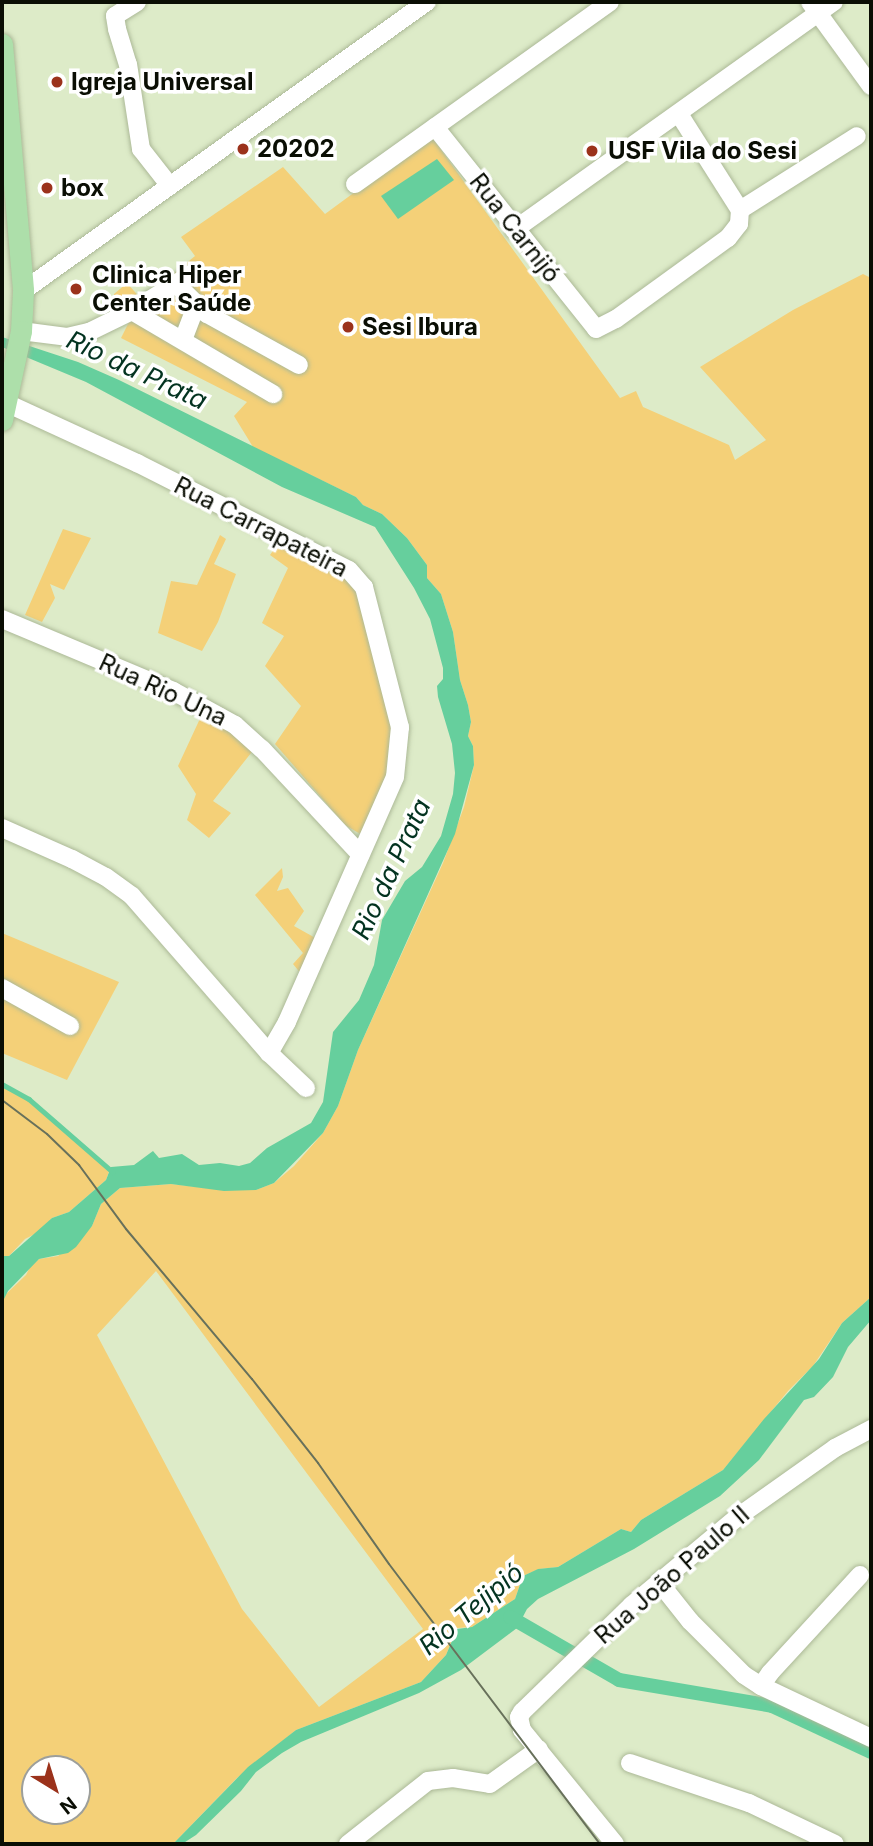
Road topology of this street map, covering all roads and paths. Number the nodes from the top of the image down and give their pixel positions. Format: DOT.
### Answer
graph roads {
  1 [pos="137,2"];
  2 [pos="427,2"];
  3 [pos="610,2"];
  4 [pos="834,2"];
  5 [pos="814,7"];
  6 [pos="2,44"];
  7 [pos="871,86"];
  8 [pos="679,114"];
  9 [pos="435,127"];
  10 [pos="857,135"];
  11 [pos="355,184"];
  12 [pos="170,186"];
  13 [pos="740,210"];
  14 [pos="514,230"];
  15 [pos="193,273"];
  16 [pos="176,284"];
  17 [pos="23,291"];
  18 [pos="196,306"];
  19 [pos="132,311"];
  20 [pos="183,340"];
  21 [pos="18,343"];
  22 [pos="299,365"];
  23 [pos="273,394"];
  24 [pos="3,408"];
  25 [pos="2,619"];
  26 [pos="2,828"];
  27 [pos="360,853"];
  28 [pos="2,988"];
  29 [pos="70,1026"];
  30 [pos="269,1053"];
  31 [pos="306,1088"];
  32 [pos="871,1429"];
  33 [pos="860,1575"];
  34 [pos="659,1582"];
  35 [pos="761,1686"];
  36 [pos="871,1738"];
  37 [pos="539,1749"];
  38 [pos="630,1763"];
  39 [pos="824,1843"];
  40 [pos="348,1844"];
  41 [pos="615,1844"];
  1 -- 12 [label="street"];
  2 -- 12 [label="street"];
  3 -- 9 [label="street"];
  4 -- 5 [label="street"];
  5 -- 7 [label="street"];
  5 -- 8 [label="street"];
  6 -- 17 [label="main road"];
  8 -- 13 [label="street"];
  8 -- 14 [label="street"];
  9 -- 11 [label="street"];
  9 -- 14 [label="street, Rua Carnijó"];
  10 -- 13 [label="street"];
  12 -- 17 [label="street"];
  13 -- 14 [label="street, Rua Carnijó"];
  15 -- 16 [label="street"];
  16 -- 18 [label="street"];
  16 -- 19 [label="street"];
  17 -- 21 [label="main road"];
  18 -- 20 [label="street"];
  18 -- 22 [label="street"];
  19 -- 20 [label="street"];
  19 -- 21 [label="street"];
  20 -- 23 [label="street"];
  21 -- 24 [label="main road"];
  24 -- 27 [label="street, Rua Carrapateira"];
  25 -- 27 [label="street, Rua Rio Una"];
  26 -- 30 [label="street"];
  27 -- 30 [label="street, Rua Carrapateira"];
  28 -- 29 [label="street"];
  30 -- 31 [label="street"];
  32 -- 34 [label="street, Rua João Paulo II"];
  33 -- 35 [label="street"];
  34 -- 35 [label="street"];
  34 -- 37 [label="street, Rua João Paulo II"];
  35 -- 36 [label="street"];
  37 -- 40 [label="street"];
  37 -- 41 [label="street"];
  38 -- 39 [label="street"];
}
